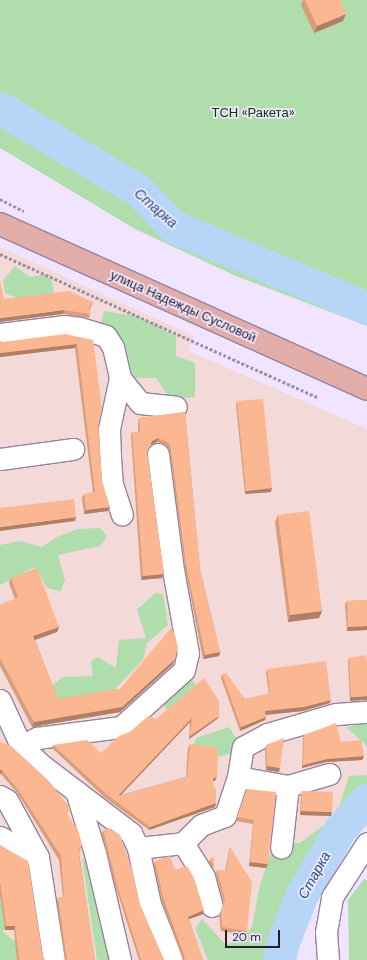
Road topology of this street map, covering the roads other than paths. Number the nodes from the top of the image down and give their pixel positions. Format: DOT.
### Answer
graph roads {
  1 [pos="0,224"];
  2 [pos="0,334"];
  3 [pos="120,378"];
  4 [pos="367,389"];
  5 [pos="176,407"];
  6 [pos="73,449"];
  7 [pos="158,454"];
  8 [pos="0,459"];
  9 [pos="122,514"];
  10 [pos="0,700"];
  11 [pos="367,712"];
  12 [pos="21,746"];
  13 [pos="328,774"];
  14 [pos="238,777"];
  15 [pos="288,786"];
  16 [pos="76,791"];
  17 [pos="0,796"];
  18 [pos="0,837"];
  19 [pos="183,843"];
  20 [pos="367,843"];
  21 [pos="138,848"];
  22 [pos="281,848"];
  23 [pos="38,857"];
  24 [pos="212,906"];
  25 [pos="54,960"];
  26 [pos="120,960"];
  27 [pos="172,960"];
  28 [pos="328,960"];
  1 -- 4 [label="main road, улица Надежды Сусловой"];
  2 -- 3 [label="lane"];
  3 -- 5 [label="lane"];
  3 -- 9 [label="lane"];
  6 -- 8 [label="lane"];
  7 -- 12 [label="lane"];
  10 -- 12 [label="lane"];
  11 -- 14 [label="lane"];
  12 -- 16 [label="lane"];
  13 -- 15 [label="lane"];
  14 -- 15 [label="lane"];
  14 -- 19 [label="lane"];
  15 -- 22 [label="lane"];
  16 -- 21 [label="lane"];
  16 -- 26 [label="lane"];
  17 -- 23 [label="lane"];
  18 -- 23 [label="lane"];
  19 -- 21 [label="lane"];
  19 -- 24 [label="lane"];
  20 -- 28 [label="lane"];
  21 -- 27 [label="lane"];
  23 -- 25 [label="lane"];
}
